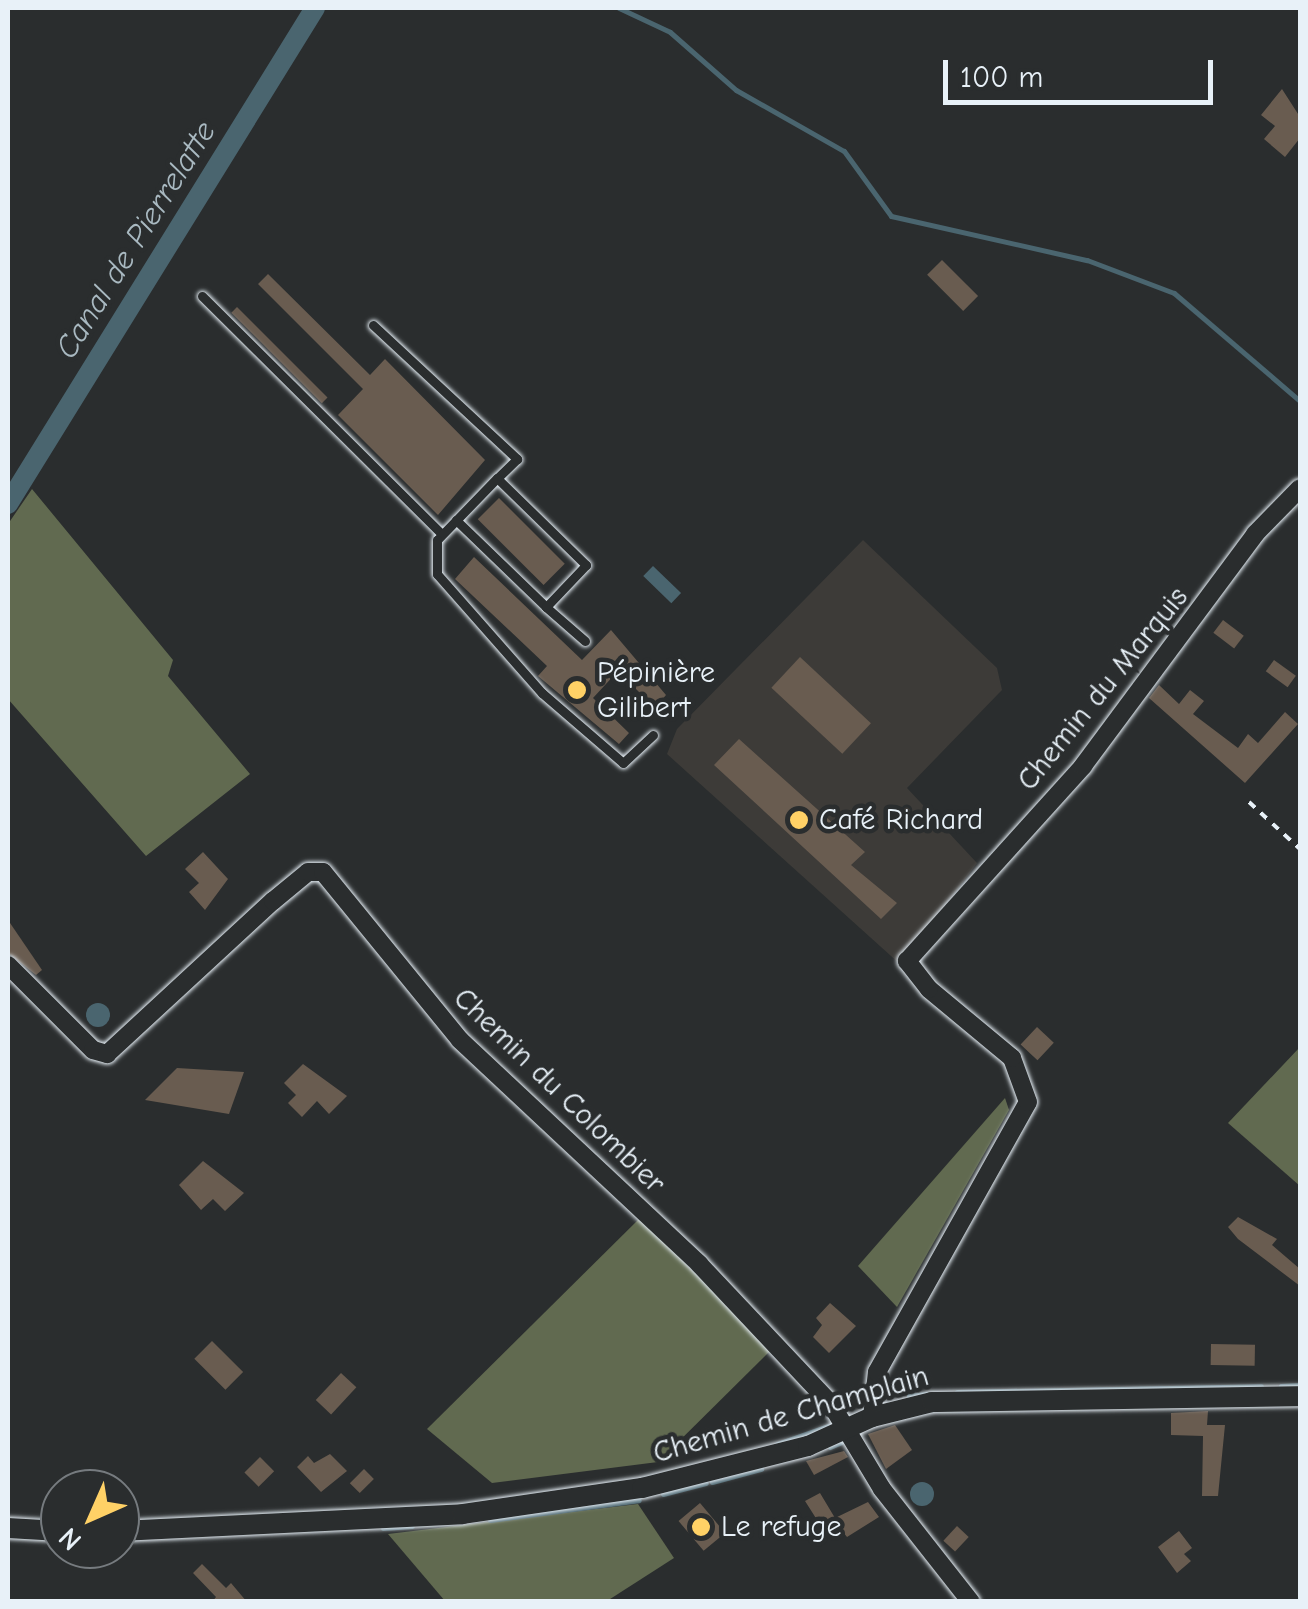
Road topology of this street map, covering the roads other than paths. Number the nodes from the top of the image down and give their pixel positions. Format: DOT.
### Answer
graph roads {
  1 [pos="202,296"];
  2 [pos="373,324"];
  3 [pos="497,478"];
  4 [pos="1300,488"];
  5 [pos="456,520"];
  6 [pos="442,534"];
  7 [pos="546,607"];
  8 [pos="585,641"];
  9 [pos="653,735"];
  10 [pos="8,966"];
  11 [pos="1300,1396"];
  12 [pos="872,1417"];
  13 [pos="850,1429"];
  14 [pos="8,1528"];
  15 [pos="40,1530"];
  16 [pos="140,1530"];
  17 [pos="971,1602"];
  1 -- 6 [label="lane"];
  2 -- 3 [label="lane"];
  3 -- 5 [label="lane"];
  3 -- 7 [label="lane"];
  4 -- 12 [label="street, Chemin du Marquis"];
  5 -- 6 [label="lane"];
  5 -- 7 [label="lane"];
  6 -- 9 [label="lane"];
  7 -- 8 [label="lane"];
  10 -- 13 [label="street, Chemin du Colombier"];
  11 -- 12 [label="street, Chemin de Champlain"];
  12 -- 13 [label="street, Chemin de Champlain"];
  13 -- 16 [label="street, Chemin de Champlain"];
  13 -- 17 [label="street"];
  14 -- 15 [label="street"];
}
